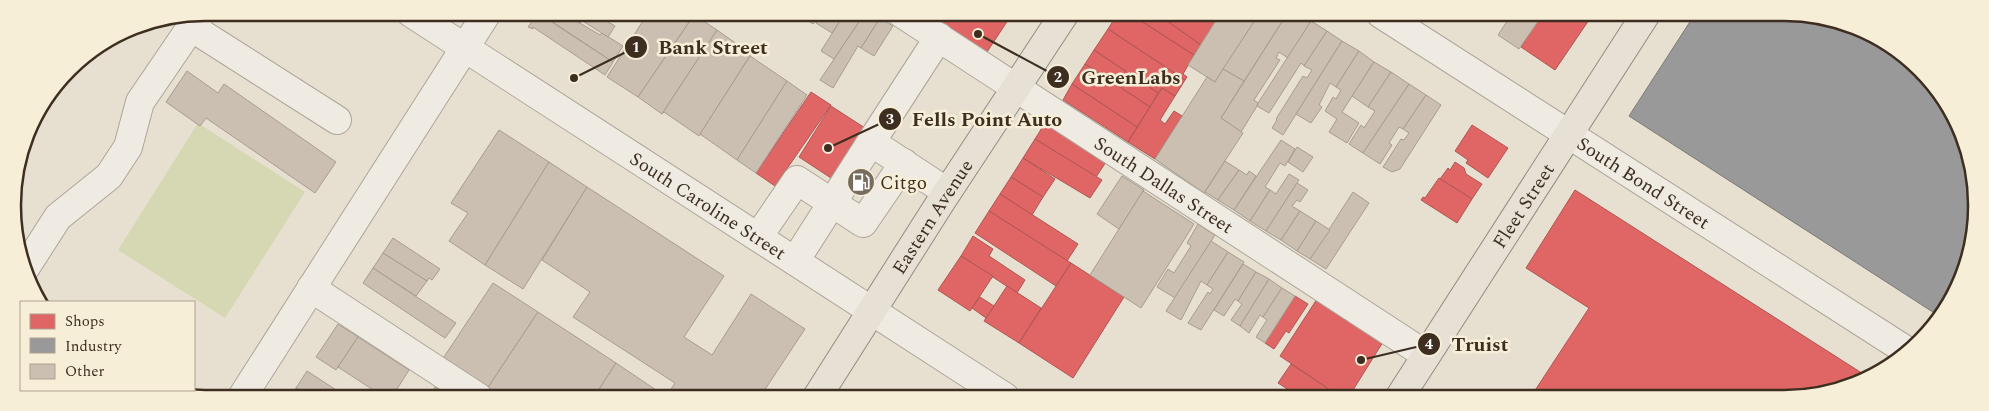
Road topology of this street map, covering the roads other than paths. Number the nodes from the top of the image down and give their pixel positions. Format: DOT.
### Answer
graph roads {
  1 [pos="423,21"];
  2 [pos="482,21"];
  3 [pos="914,21"];
  4 [pos="1060,21"];
  5 [pos="1392,21"];
  6 [pos="1641,21"];
  7 [pos="194,22"];
  8 [pos="197,22"];
  9 [pos="939,37"];
  10 [pos="464,48"];
  11 [pos="1017,87"];
  12 [pos="337,120"];
  13 [pos="1568,134"];
  14 [pos="871,142"];
  15 [pos="904,163"];
  16 [pos="947,192"];
  17 [pos="832,202"];
  18 [pos="758,238"];
  19 [pos="30,261"];
  20 [pos="795,261"];
  21 [pos="311,288"];
  22 [pos="872,311"];
  23 [pos="1901,347"];
  24 [pos="1426,355"];
  25 [pos="246,390"];
  26 [pos="467,390"];
  27 [pos="821,390"];
  28 [pos="993,390"];
  29 [pos="1404,390"];
  1 -- 10 [label="street, South Caroline Street"];
  2 -- 10 [label="street"];
  3 -- 9 [label="street, South Dallas Street"];
  4 -- 11 [label="main road, Eastern Avenue"];
  5 -- 13 [label="street, South Bond Street"];
  6 -- 13 [label="main road, Fleet Street"];
  7 -- 19 [label="street"];
  8 -- 12 [label="street"];
  9 -- 11 [label="street, South Dallas Street"];
  9 -- 14 [label="street"];
  10 -- 18 [label="street, South Caroline Street"];
  10 -- 21 [label="street"];
  11 -- 16 [label="main road, Eastern Avenue"];
  11 -- 24 [label="street, South Dallas Street"];
  13 -- 23 [label="street, South Bond Street"];
  13 -- 24 [label="main road, Fleet Street"];
  14 -- 15 [label="street"];
  14 -- 17 [label="street"];
  15 -- 16 [label="street"];
  15 -- 17 [label="street"];
  16 -- 22 [label="main road, Eastern Avenue"];
  17 -- 18 [label="street"];
  17 -- 20 [label="street"];
  18 -- 20 [label="street, South Caroline Street"];
  20 -- 22 [label="street, South Caroline Street"];
  21 -- 25 [label="street"];
  21 -- 26 [label="street"];
  22 -- 27 [label="main road, Eastern Avenue"];
  22 -- 28 [label="street, South Caroline Street"];
  24 -- 29 [label="main road, Fleet Street"];
}
